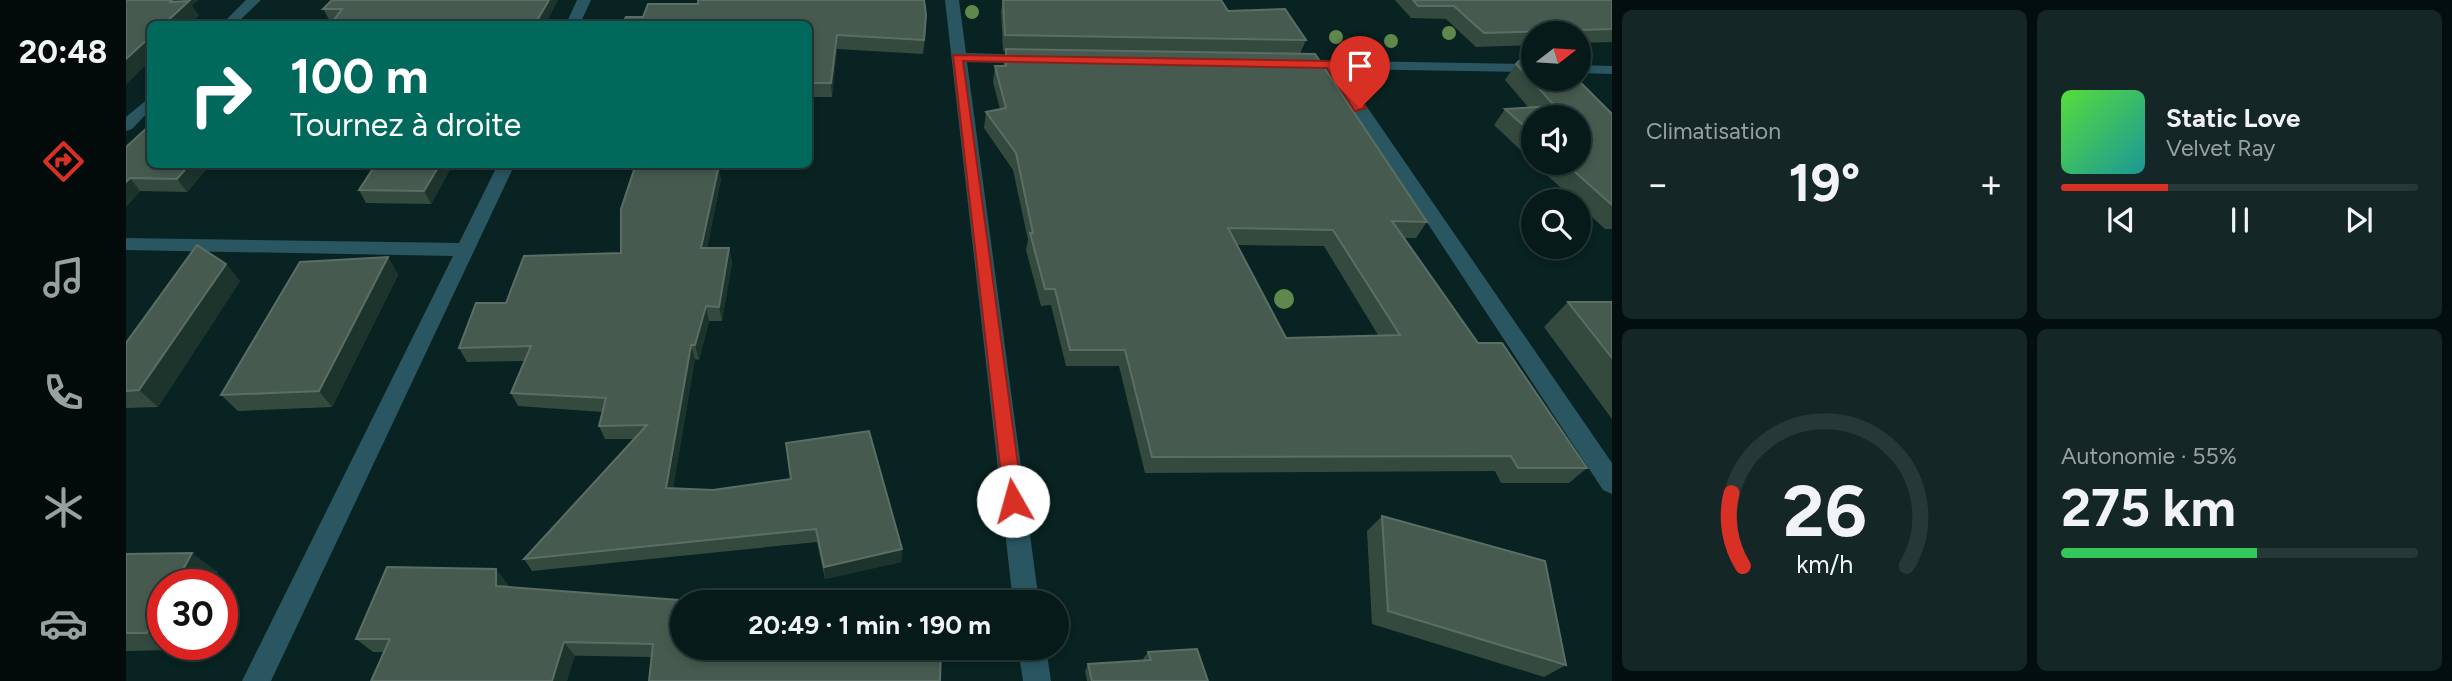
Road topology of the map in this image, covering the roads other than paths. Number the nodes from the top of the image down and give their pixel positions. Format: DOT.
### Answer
graph roads {
  1 [pos="254,0"];
  2 [pos="584,0"];
  3 [pos="952,0"];
  4 [pos="232,21"];
  5 [pos="574,21"];
  6 [pos="957,57"];
  7 [pos="1054,59"];
  8 [pos="1275,63"];
  9 [pos="1330,64"];
  10 [pos="1521,68"];
  11 [pos="1591,69"];
  12 [pos="1612,70"];
  13 [pos="147,105"];
  14 [pos="126,126"];
  15 [pos="505,168"];
  16 [pos="126,244"];
  17 [pos="467,250"];
  18 [pos="1612,483"];
  19 [pos="1024,590"];
  20 [pos="1034,660"];
  21 [pos="256,681"];
  22 [pos="1037,681"];
  1 -- 4 [label="street"];
  2 -- 5 [label="street"];
  3 -- 6 [label="street"];
  6 -- 7 [label="street"];
  6 -- 19 [label="street"];
  8 -- 9 [label="street"];
  9 -- 10 [label="street"];
  9 -- 18 [label="street"];
  11 -- 12 [label="street"];
  13 -- 14 [label="street"];
  15 -- 17 [label="street"];
  16 -- 17 [label="street"];
  17 -- 21 [label="street"];
  20 -- 22 [label="street"];
}
